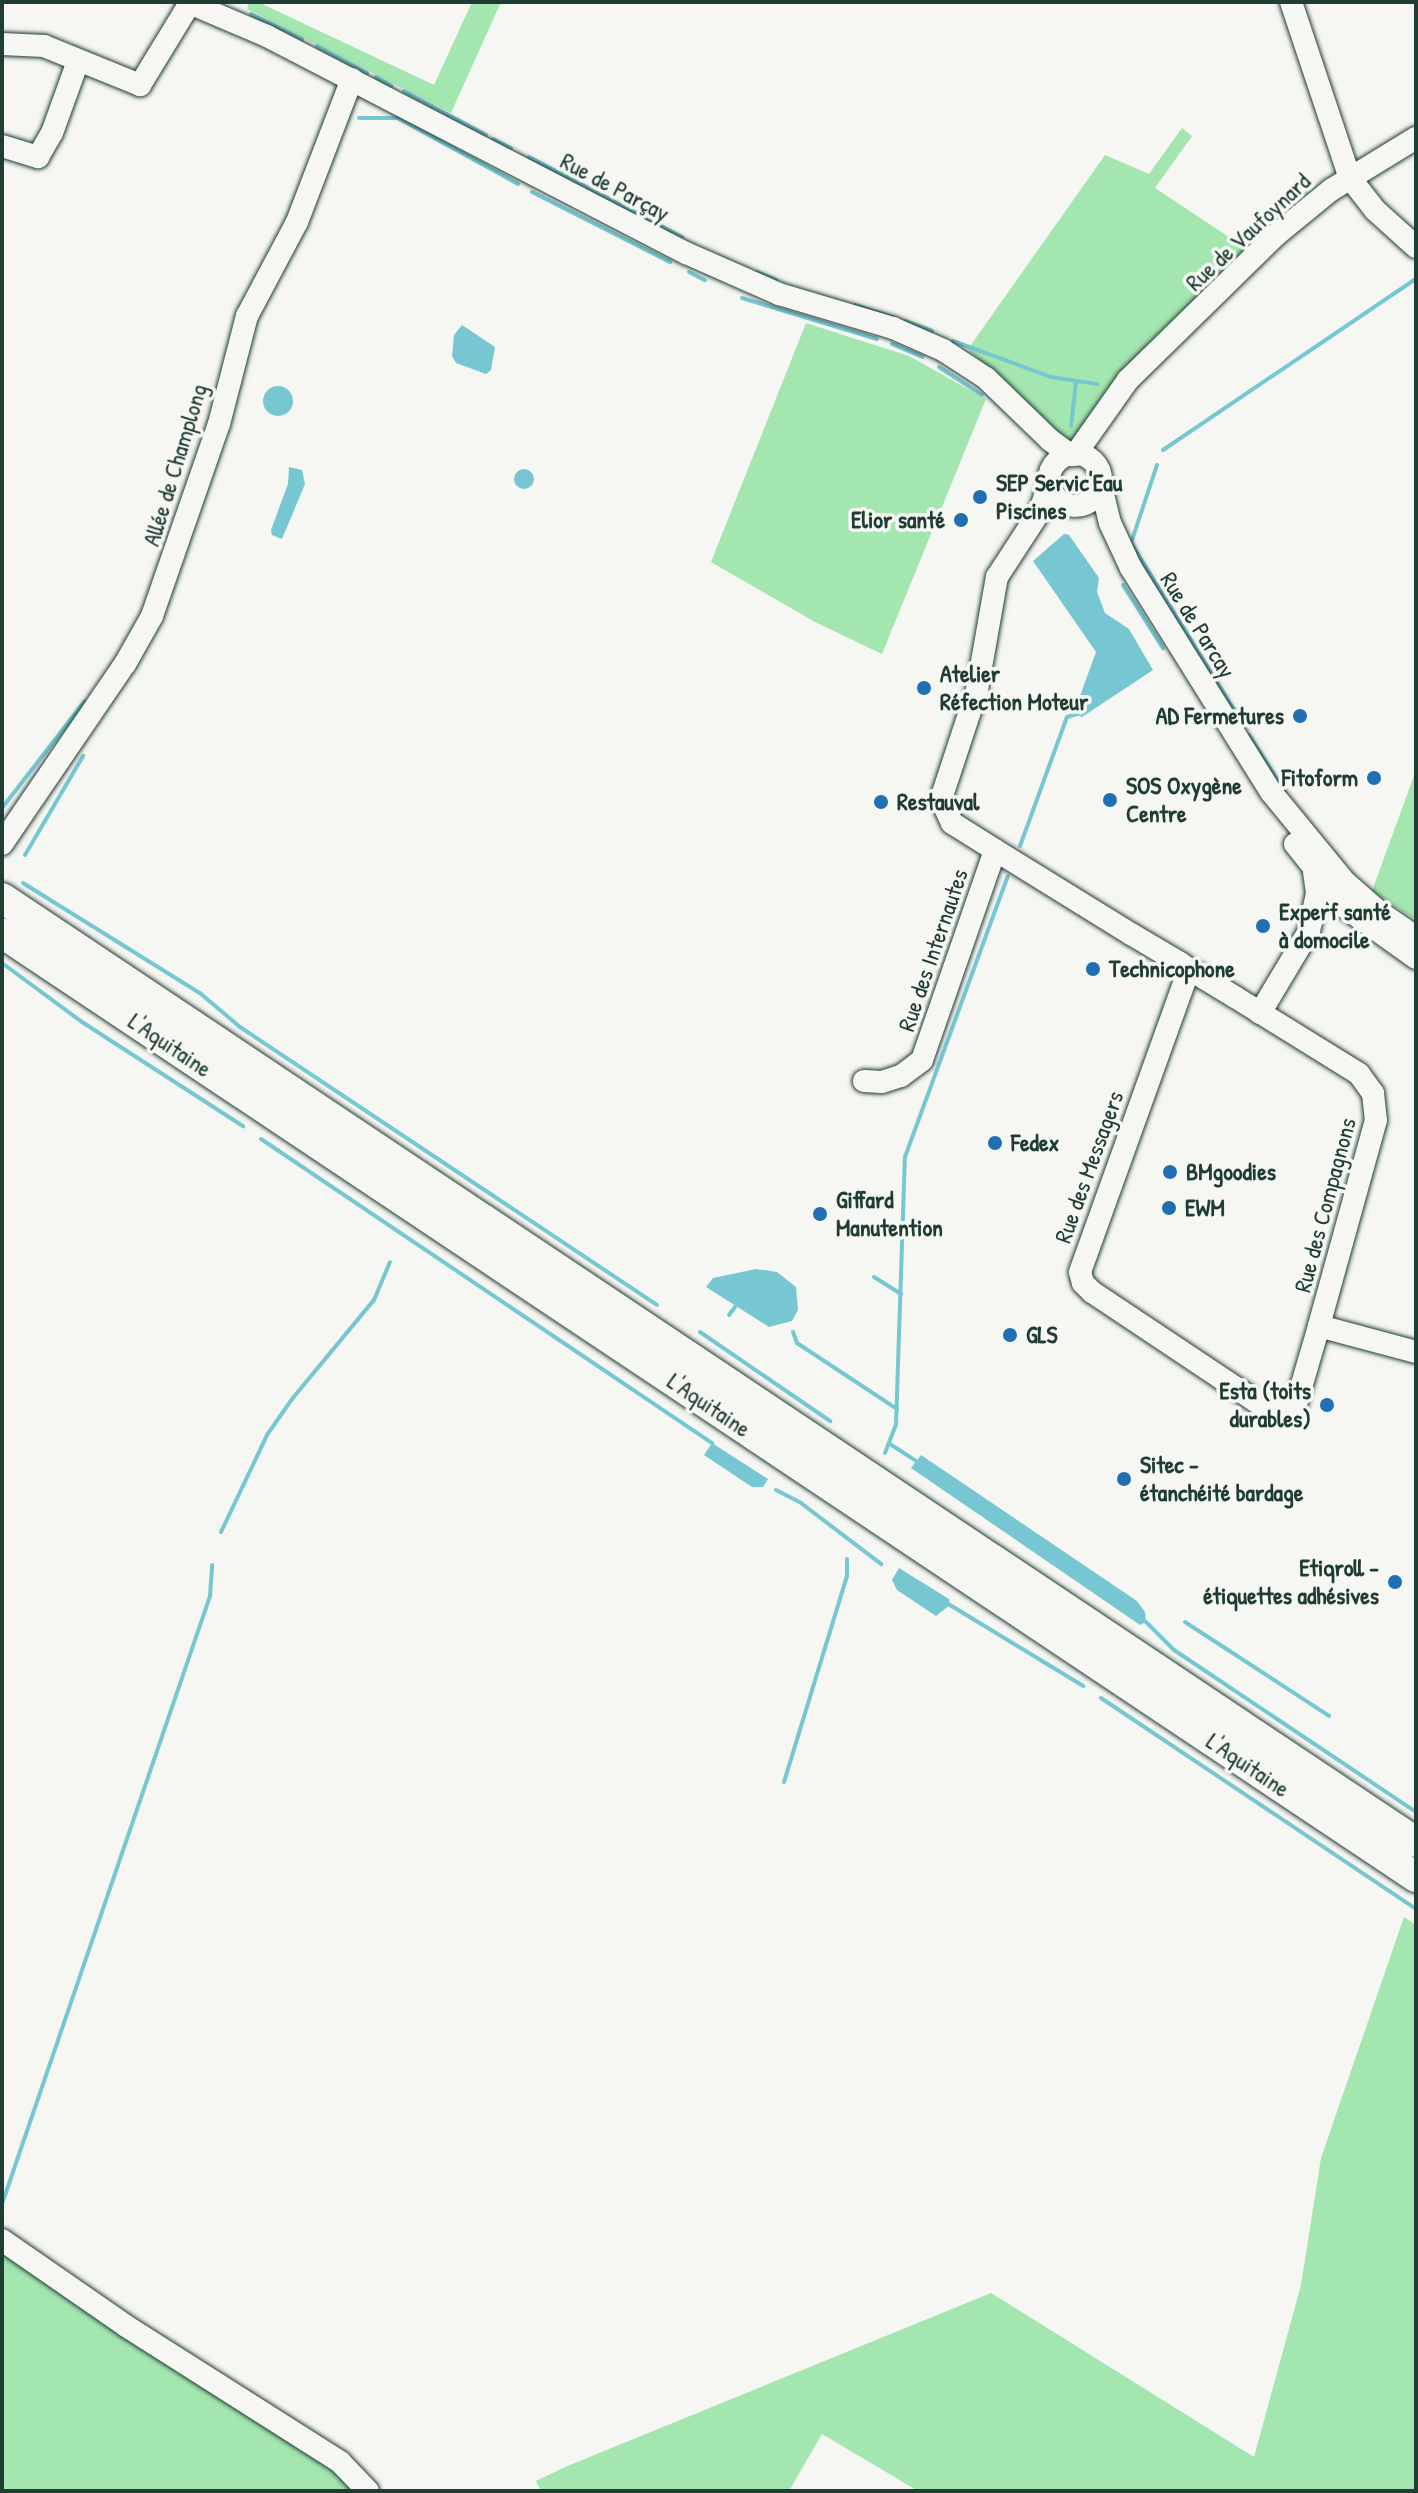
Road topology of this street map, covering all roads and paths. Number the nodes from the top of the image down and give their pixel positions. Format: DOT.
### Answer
graph roads {
  1 [pos="188,2"];
  2 [pos="1291,2"];
  3 [pos="2,44"];
  4 [pos="78,61"];
  5 [pos="352,79"];
  6 [pos="1416,138"];
  7 [pos="2,146"];
  8 [pos="1350,178"];
  9 [pos="1416,247"];
  10 [pos="1128,380"];
  11 [pos="1019,411"];
  12 [pos="1073,455"];
  13 [pos="1098,474"];
  14 [pos="1049,480"];
  15 [pos="1070,506"];
  16 [pos="1017,544"];
  17 [pos="1131,568"];
  18 [pos="2,844"];
  19 [pos="995,850"];
  20 [pos="1333,894"];
  21 [pos="2,898"];
  22 [pos="2,933"];
  23 [pos="1416,938"];
  24 [pos="1416,958"];
  25 [pos="1189,969"];
  26 [pos="1260,1013"];
  27 [pos="864,1081"];
  28 [pos="1319,1326"];
  29 [pos="1416,1352"];
  30 [pos="1295,1408"];
  31 [pos="1416,1842"];
  32 [pos="1416,1877"];
  33 [pos="2,2240"];
  34 [pos="368,2491"];
  1 -- 4 [label="street"];
  1 -- 5 [label="street, Rue de Parçay"];
  2 -- 8 [label="street"];
  3 -- 4 [label="street"];
  4 -- 7 [label="street"];
  5 -- 11 [label="street, Rue de Parçay"];
  5 -- 18 [label="street, Allée de Champlong"];
  6 -- 8 [label="street, Rue de Vaufoynard"];
  8 -- 9 [label="street"];
  8 -- 10 [label="street, Rue de Vaufoynard"];
  10 -- 12 [label="street, Rue de Vaufoynard"];
  10 -- 13 [label="street, Rue de Vaufoynard"];
  11 -- 12 [label="street, Rue de Parçay"];
  11 -- 14 [label="street, Rue de Parçay"];
  12 -- 13 [label="street"];
  12 -- 14 [label="street"];
  13 -- 15 [label="street"];
  13 -- 17 [label="street, Rue de Parcay"];
  14 -- 15 [label="street"];
  14 -- 16 [label="street, Rue des Internautes"];
  15 -- 16 [label="street, Rue des Internautes"];
  15 -- 17 [label="street, Rue de Parcay"];
  16 -- 19 [label="street, Rue des Internautes"];
  17 -- 20 [label="street, Rue de Parcay"];
  19 -- 25 [label="street"];
  19 -- 27 [label="street, Rue des Internautes"];
  20 -- 23 [label="street"];
  20 -- 24 [label="street, Rue de Parcay"];
  20 -- 26 [label="street"];
  21 -- 31 [label="highway, L'Aquitaine"];
  22 -- 32 [label="highway, L'Aquitaine"];
  25 -- 26 [label="street"];
  25 -- 30 [label="street, Rue des Messagers"];
  26 -- 28 [label="street, Rue des Compagnons"];
  28 -- 29 [label="street, Rue des Compagnons"];
  28 -- 30 [label="street, Rue des Compagnons"];
  33 -- 34 [label="street"];
}
